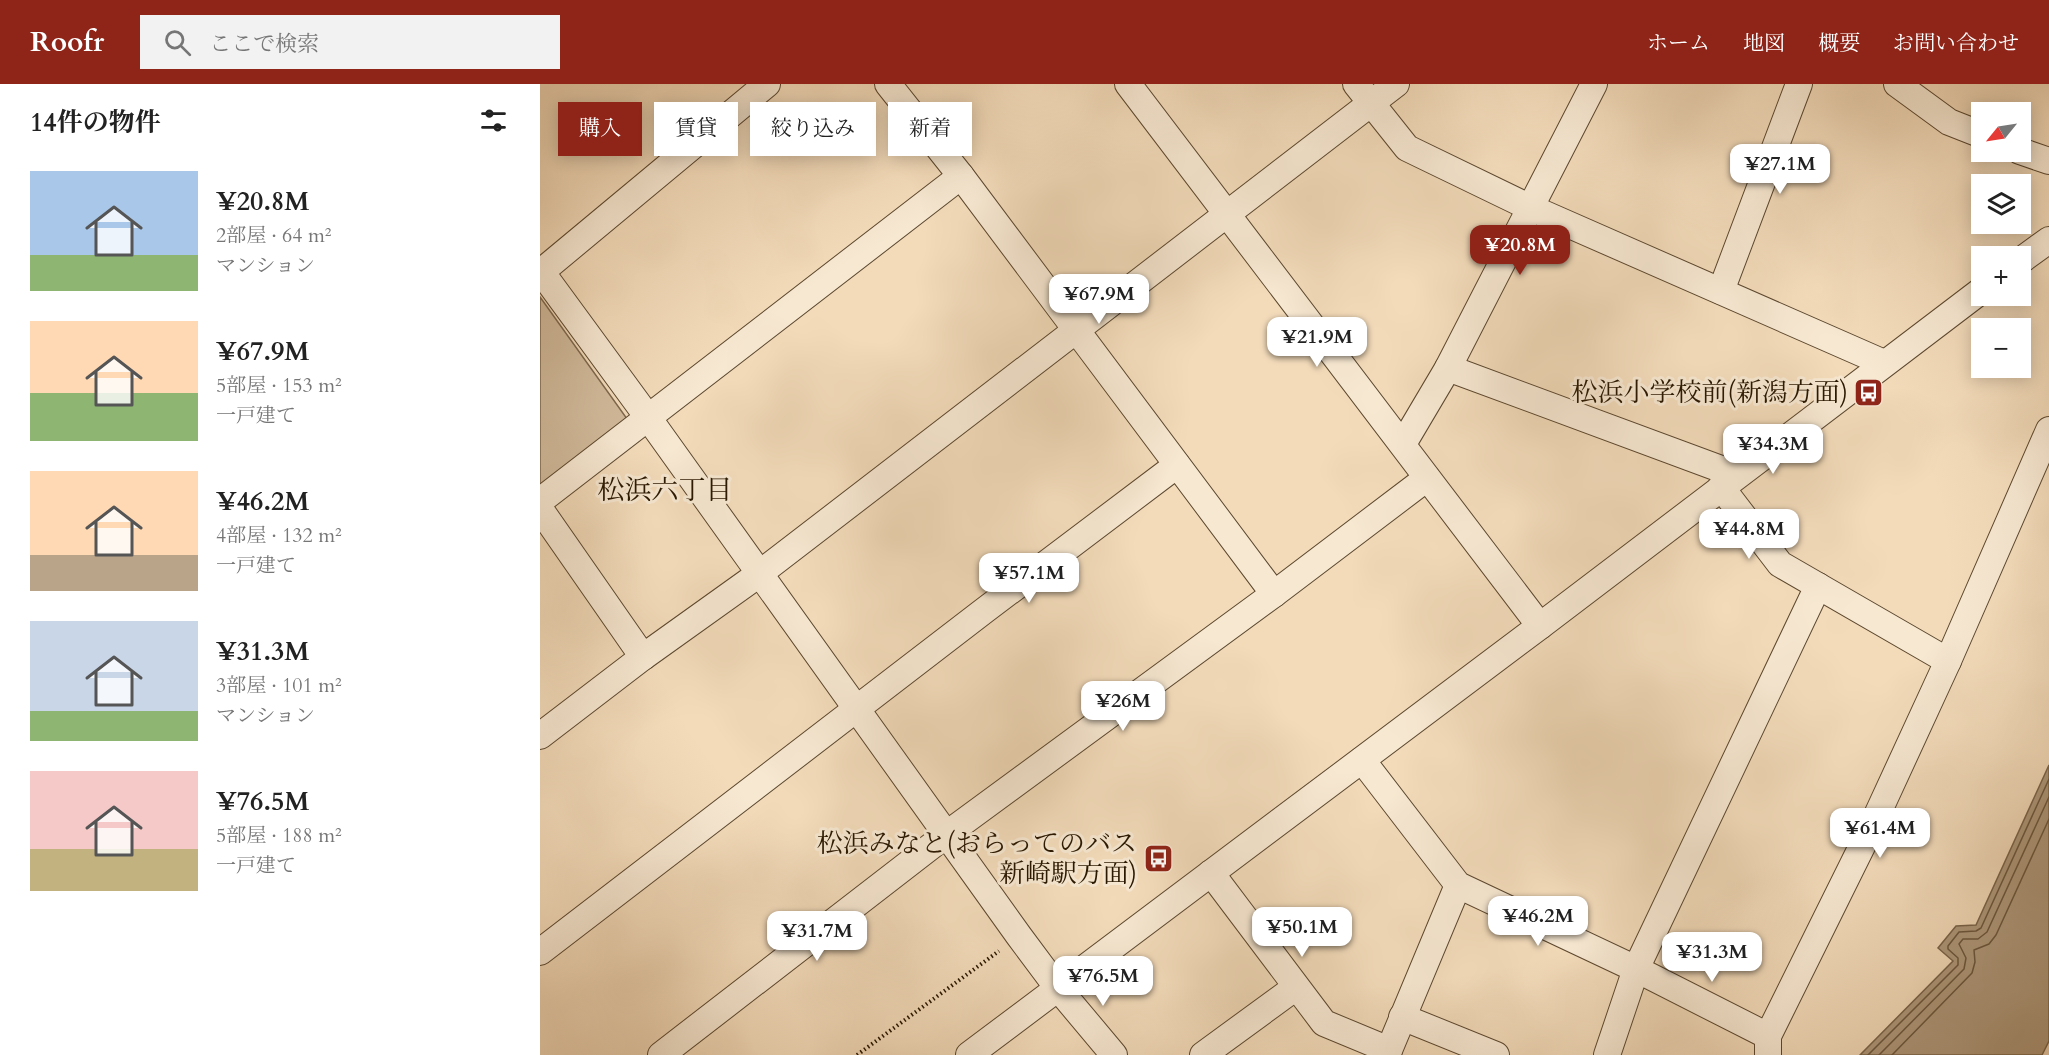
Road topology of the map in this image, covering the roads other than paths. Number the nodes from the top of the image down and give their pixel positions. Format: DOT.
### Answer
graph roads {
  1 [pos="767,84"];
  2 [pos="888,84"];
  3 [pos="1128,84"];
  4 [pos="1396,84"];
  5 [pos="1594,84"];
  6 [pos="1799,84"];
  7 [pos="1897,84"];
  8 [pos="1363,94"];
  9 [pos="1971,131"];
  10 [pos="2031,155"];
  11 [pos="2049,161"];
  12 [pos="961,176"];
  13 [pos="1531,208"];
  14 [pos="1227,215"];
  15 [pos="2049,240"];
  16 [pos="2031,253"];
  17 [pos="541,271"];
  18 [pos="1721,291"];
  19 [pos="1971,298"];
  20 [pos="1077,331"];
  21 [pos="1884,363"];
  22 [pos="1448,368"];
  23 [pos="647,416"];
  24 [pos="2049,430"];
  25 [pos="1403,444"];
  26 [pos="1177,465"];
  27 [pos="1427,478"];
  28 [pos="1729,481"];
  29 [pos="540,501"];
  30 [pos="540,509"];
  31 [pos="759,573"];
  32 [pos="1818,586"];
  33 [pos="1274,594"];
  34 [pos="1540,626"];
  35 [pos="643,657"];
  36 [pos="1948,661"];
  37 [pos="856,709"];
  38 [pos="540,736"];
  39 [pos="1362,760"];
  40 [pos="947,834"];
  41 [pos="1211,873"];
  42 [pos="1458,885"];
  43 [pos="540,952"];
  44 [pos="1636,969"];
  45 [pos="1057,987"];
  46 [pos="1296,987"];
  47 [pos="1402,1017"];
  48 [pos="1768,1046"];
  49 [pos="1388,1052"];
  50 [pos="661,1055"];
  51 [pos="969,1055"];
  52 [pos="1114,1055"];
  53 [pos="1203,1055"];
  54 [pos="1496,1055"];
  55 [pos="1607,1055"];
  1 -- 17 [label="street"];
  2 -- 12 [label="street"];
  3 -- 14 [label="street"];
  4 -- 8 [label="street"];
  5 -- 13 [label="street"];
  6 -- 18 [label="street"];
  7 -- 9 [label="street"];
  8 -- 13 [label="street"];
  8 -- 14 [label="street"];
  10 -- 11 [label="street"];
  12 -- 20 [label="street"];
  12 -- 23 [label="street"];
  13 -- 18 [label="street"];
  13 -- 22 [label="street"];
  14 -- 20 [label="street"];
  14 -- 25 [label="street"];
  15 -- 16 [label="street"];
  17 -- 23 [label="street"];
  18 -- 21 [label="street"];
  19 -- 21 [label="street"];
  20 -- 26 [label="street"];
  20 -- 31 [label="street"];
  21 -- 28 [label="street"];
  22 -- 25 [label="street"];
  22 -- 28 [label="street"];
  23 -- 29 [label="street"];
  23 -- 31 [label="street"];
  24 -- 36 [label="street"];
  25 -- 27 [label="street"];
  26 -- 33 [label="street"];
  26 -- 37 [label="street"];
  27 -- 33 [label="street"];
  27 -- 34 [label="street"];
  28 -- 32 [label="street"];
  28 -- 34 [label="street"];
  30 -- 35 [label="street"];
  31 -- 35 [label="street"];
  31 -- 37 [label="street"];
  32 -- 36 [label="street"];
  32 -- 44 [label="street"];
  33 -- 40 [label="street"];
  34 -- 39 [label="street"];
  35 -- 38 [label="street"];
  36 -- 48 [label="street"];
  37 -- 40 [label="street"];
  37 -- 43 [label="street"];
  39 -- 41 [label="street"];
  39 -- 42 [label="street"];
  40 -- 45 [label="street"];
  40 -- 50 [label="street"];
  41 -- 45 [label="street"];
  41 -- 46 [label="street"];
  42 -- 44 [label="street"];
  42 -- 47 [label="street"];
  44 -- 48 [label="street"];
  44 -- 55 [label="street"];
  45 -- 51 [label="street"];
  45 -- 52 [label="street"];
  46 -- 49 [label="street"];
  46 -- 53 [label="street"];
  47 -- 49 [label="street"];
  47 -- 54 [label="street"];
}
